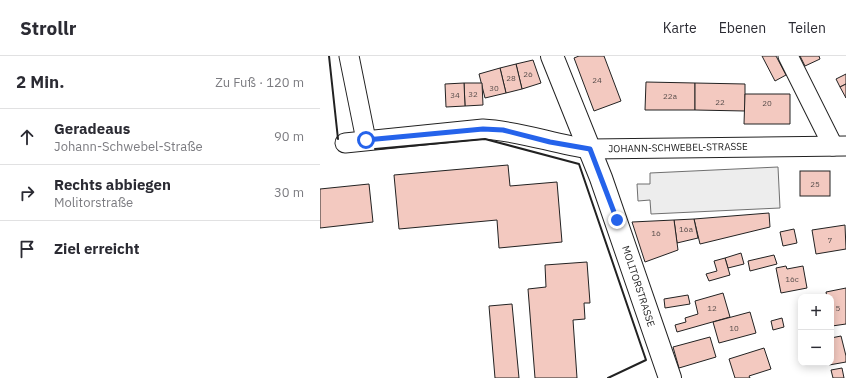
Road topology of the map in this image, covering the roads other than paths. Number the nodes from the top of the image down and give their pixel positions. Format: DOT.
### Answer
graph roads {
  1 [pos="349,56"];
  2 [pos="552,56"];
  3 [pos="788,56"];
  4 [pos="366,140"];
  5 [pos="345,143"];
  6 [pos="839,146"];
  7 [pos="590,149"];
  8 [pos="670,378"];
  1 -- 4 [label="street"];
  2 -- 7 [label="main road, MOLITORSTRASSE"];
  3 -- 6 [label="street"];
  4 -- 5 [label="street, JOHANN-SCHWEBEL-STRASSE"];
  4 -- 7 [label="street, JOHANN-SCHWEBEL-STRASSE"];
  6 -- 7 [label="street, JOHANN-SCHWEBEL-STRASSE"];
  7 -- 8 [label="main road, MOLITORSTRASSE"];
}
